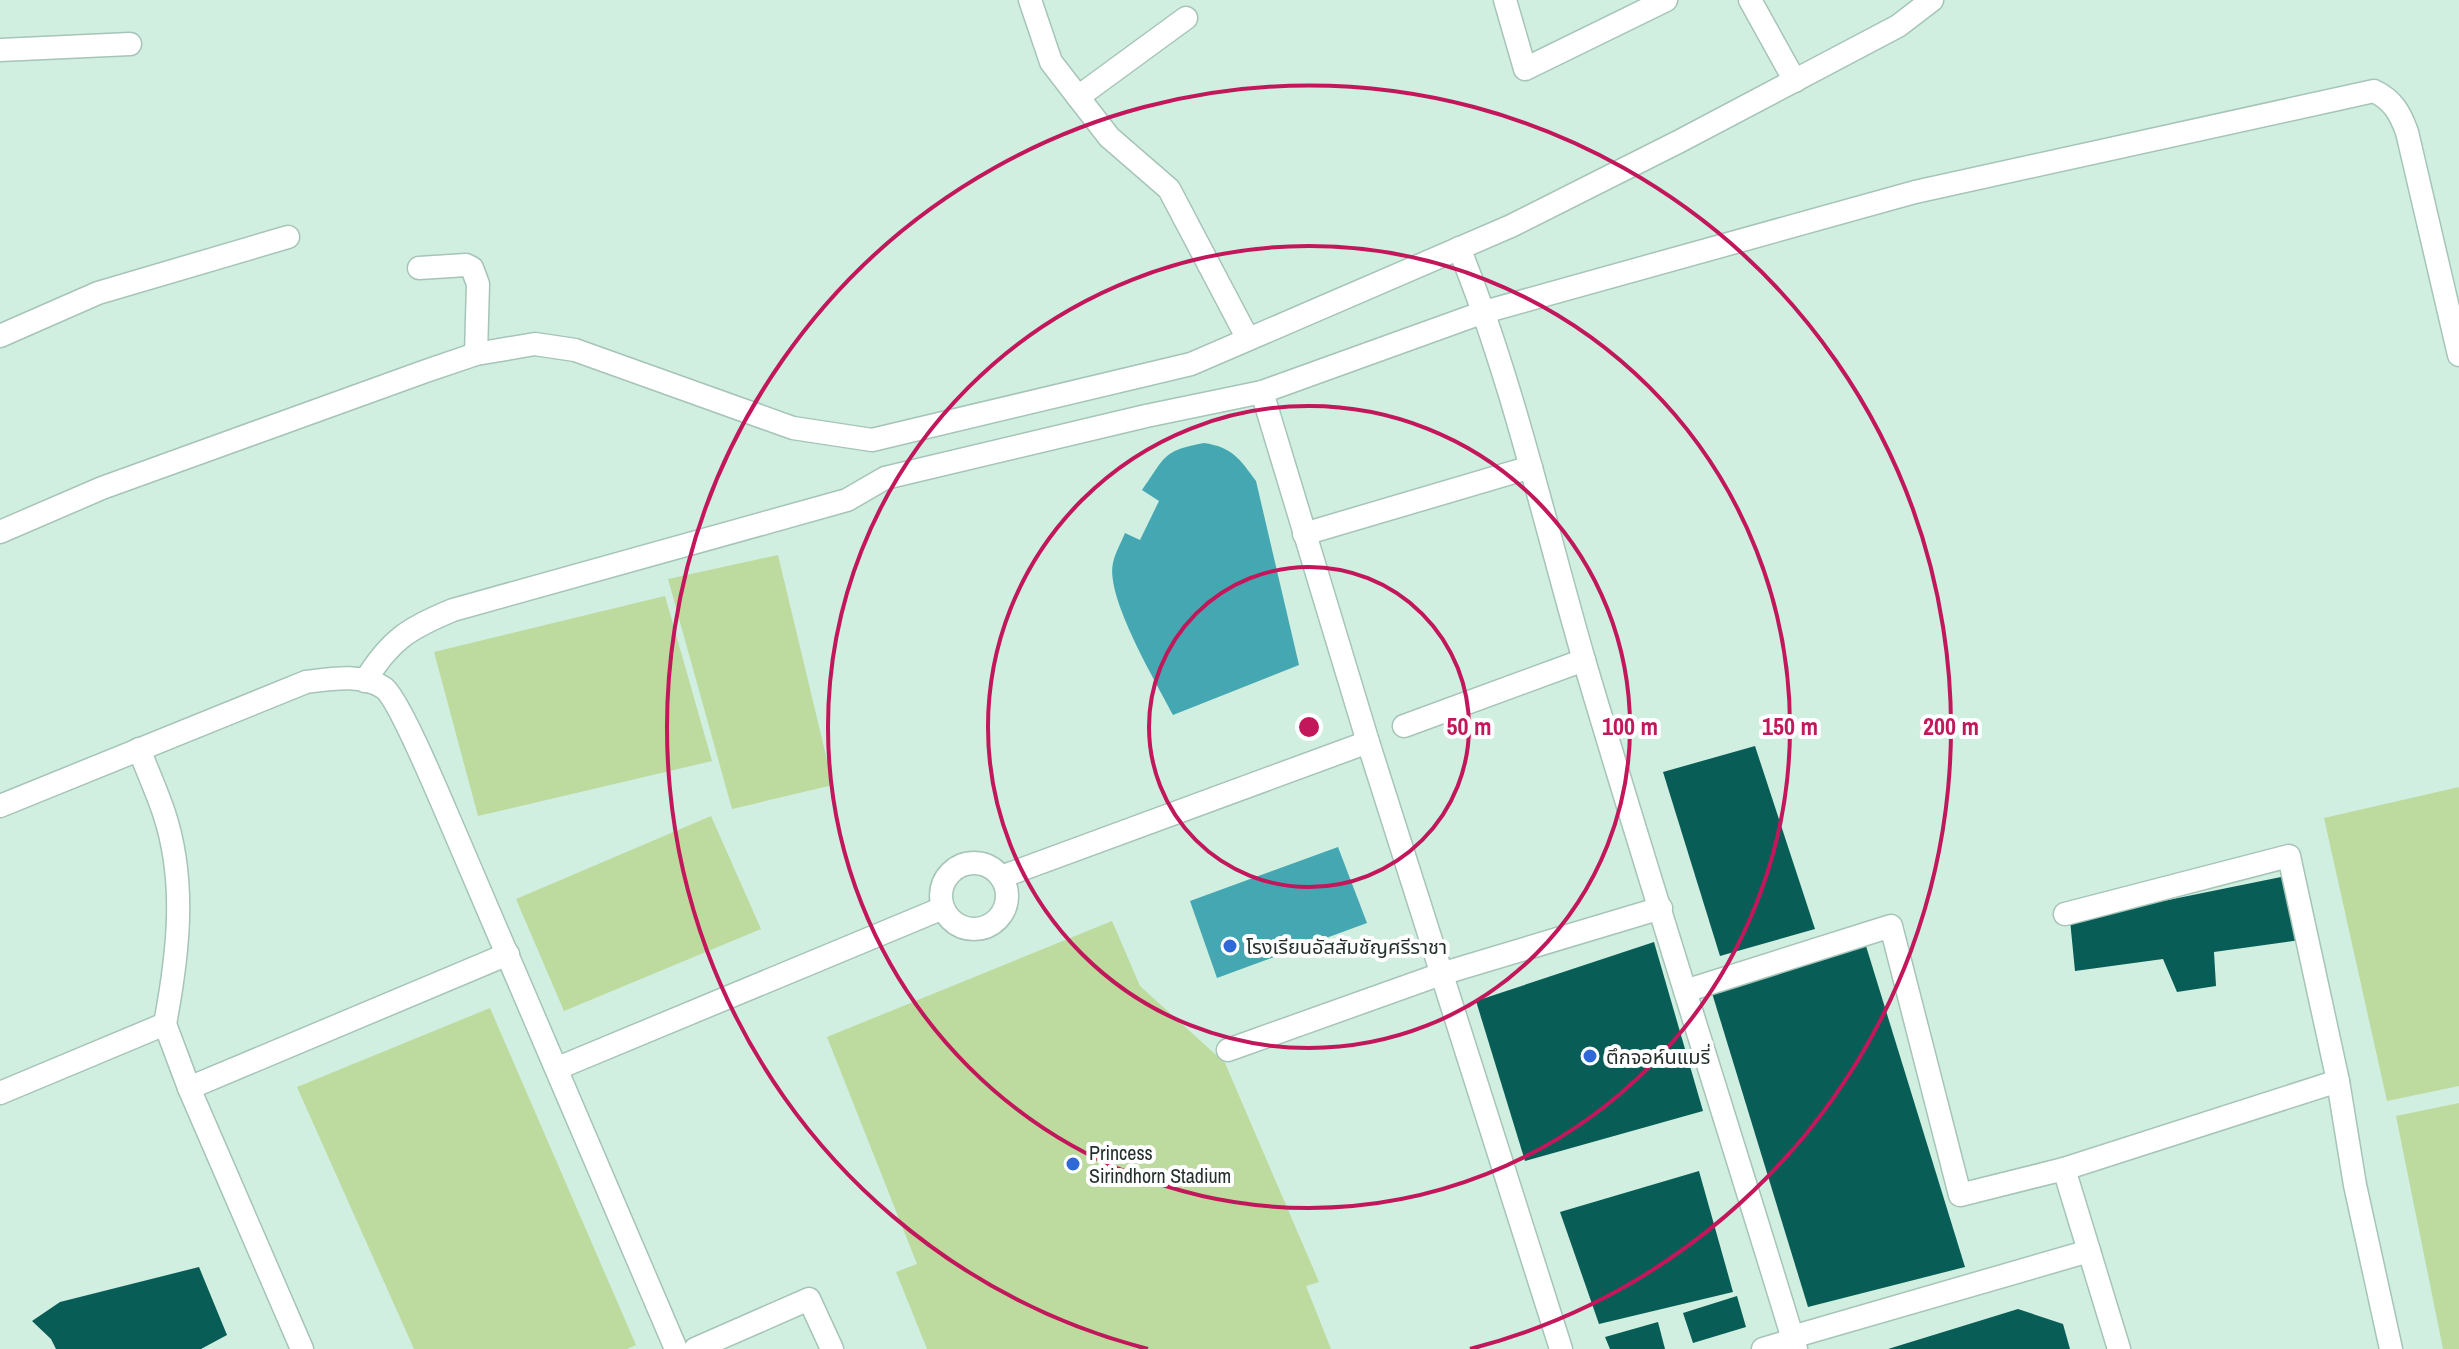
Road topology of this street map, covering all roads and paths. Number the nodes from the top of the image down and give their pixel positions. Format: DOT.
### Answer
graph roads {
  1 [pos="1030,0"];
  2 [pos="1505,0"];
  3 [pos="1666,0"];
  4 [pos="1750,0"];
  5 [pos="1932,0"];
  6 [pos="1186,18"];
  7 [pos="130,44"];
  8 [pos="0,50"];
  9 [pos="1795,81"];
  10 [pos="1078,97"];
  11 [pos="288,237"];
  12 [pos="1459,248"];
  13 [pos="419,268"];
  14 [pos="1484,312"];
  15 [pos="0,336"];
  16 [pos="1248,339"];
  17 [pos="476,354"];
  18 [pos="2459,355"];
  19 [pos="1262,392"];
  20 [pos="1531,467"];
  21 [pos="0,532"];
  22 [pos="1304,534"];
  23 [pos="1584,660"];
  24 [pos="365,681"];
  25 [pos="1404,726"];
  26 [pos="1368,742"];
  27 [pos="139,749"];
  28 [pos="0,806"];
  29 [pos="1001,877"];
  30 [pos="943,908"];
  31 [pos="1661,908"];
  32 [pos="2065,914"];
  33 [pos="508,954"];
  34 [pos="1441,974"];
  35 [pos="1685,991"];
  36 [pos="165,1024"];
  37 [pos="1228,1050"];
  38 [pos="558,1068"];
  39 [pos="2338,1081"];
  40 [pos="189,1088"];
  41 [pos="0,1093"];
  42 [pos="2064,1169"];
  43 [pos="2089,1251"];
  44 [pos="1793,1342"];
  45 [pos="302,1349"];
  46 [pos="676,1349"];
  47 [pos="695,1349"];
  48 [pos="832,1349"];
  49 [pos="1561,1349"];
  50 [pos="1763,1349"];
  51 [pos="2119,1349"];
  52 [pos="2391,1349"];
  1 -- 10 [label="street"];
  2 -- 3 [label="street"];
  4 -- 9 [label="street"];
  5 -- 9 [label="street"];
  6 -- 10 [label="street"];
  7 -- 8 [label="street"];
  9 -- 12 [label="street"];
  10 -- 16 [label="street"];
  11 -- 15 [label="street"];
  12 -- 14 [label="street"];
  12 -- 16 [label="street"];
  13 -- 17 [label="street"];
  14 -- 18 [label="street"];
  14 -- 19 [label="street"];
  14 -- 20 [label="street"];
  16 -- 17 [label="street"];
  17 -- 21 [label="street"];
  19 -- 22 [label="street"];
  19 -- 24 [label="street"];
  20 -- 22 [label="street"];
  20 -- 23 [label="street"];
  22 -- 26 [label="street"];
  23 -- 25 [label="street"];
  23 -- 31 [label="street"];
  24 -- 27 [label="street"];
  24 -- 33 [label="street"];
  26 -- 29 [label="street"];
  26 -- 34 [label="street"];
  27 -- 28 [label="street"];
  27 -- 36 [label="street"];
  29 -- 30 [label="street"];
  29 -- 30 [label="street"];
  30 -- 38 [label="street"];
  31 -- 34 [label="street"];
  31 -- 35 [label="street"];
  32 -- 39 [label="street"];
  33 -- 38 [label="street"];
  33 -- 40 [label="street"];
  34 -- 37 [label="street"];
  34 -- 49 [label="street"];
  35 -- 42 [label="street"];
  35 -- 44 [label="street"];
  36 -- 40 [label="street"];
  36 -- 41 [label="street"];
  38 -- 46 [label="street"];
  39 -- 42 [label="street"];
  39 -- 52 [label="street"];
  40 -- 45 [label="street"];
  42 -- 43 [label="street"];
  43 -- 44 [label="street"];
  43 -- 51 [label="street"];
  44 -- 50 [label="street"];
  47 -- 48 [label="street"];
}
